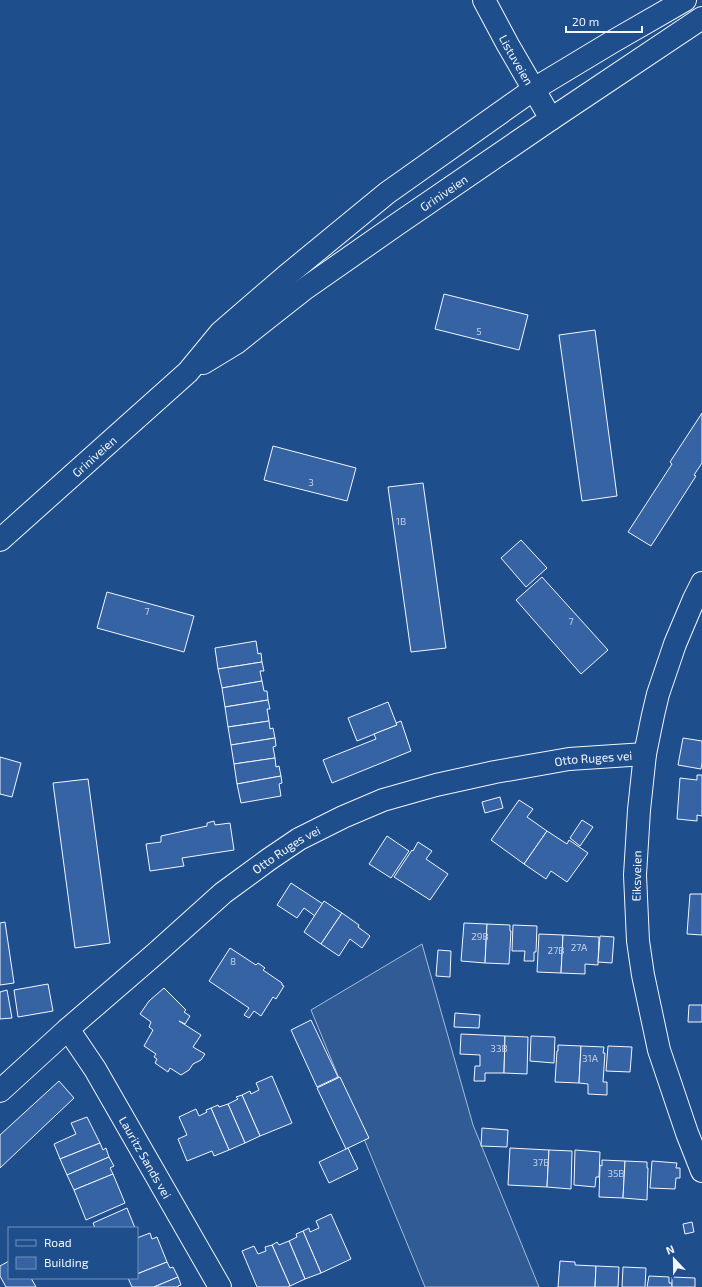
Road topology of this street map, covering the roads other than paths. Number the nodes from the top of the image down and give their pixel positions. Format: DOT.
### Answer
graph roads {
  1 [pos="484,0"];
  2 [pos="685,0"];
  3 [pos="702,18"];
  4 [pos="534,89"];
  5 [pos="551,119"];
  6 [pos="188,372"];
  7 [pos="0,540"];
  8 [pos="702,582"];
  9 [pos="645,754"];
  10 [pos="68,1029"];
  11 [pos="0,1091"];
  12 [pos="702,1171"];
  13 [pos="220,1287"];
  1 -- 4 [label="street, Listuveien"];
  2 -- 4 [label="street, Griniveien"];
  3 -- 5 [label="street, Griniveien"];
  4 -- 5 [label="street, Listuveien"];
  4 -- 6 [label="street, Griniveien"];
  5 -- 6 [label="street, Griniveien"];
  6 -- 7 [label="street, Griniveien"];
  8 -- 9 [label="street, Eiksveien"];
  9 -- 10 [label="street, Otto Ruges vei"];
  9 -- 12 [label="street, Eiksveien"];
  10 -- 11 [label="street, Otto Ruges vei"];
  10 -- 13 [label="street, Lauritz Sands vei"];
}
